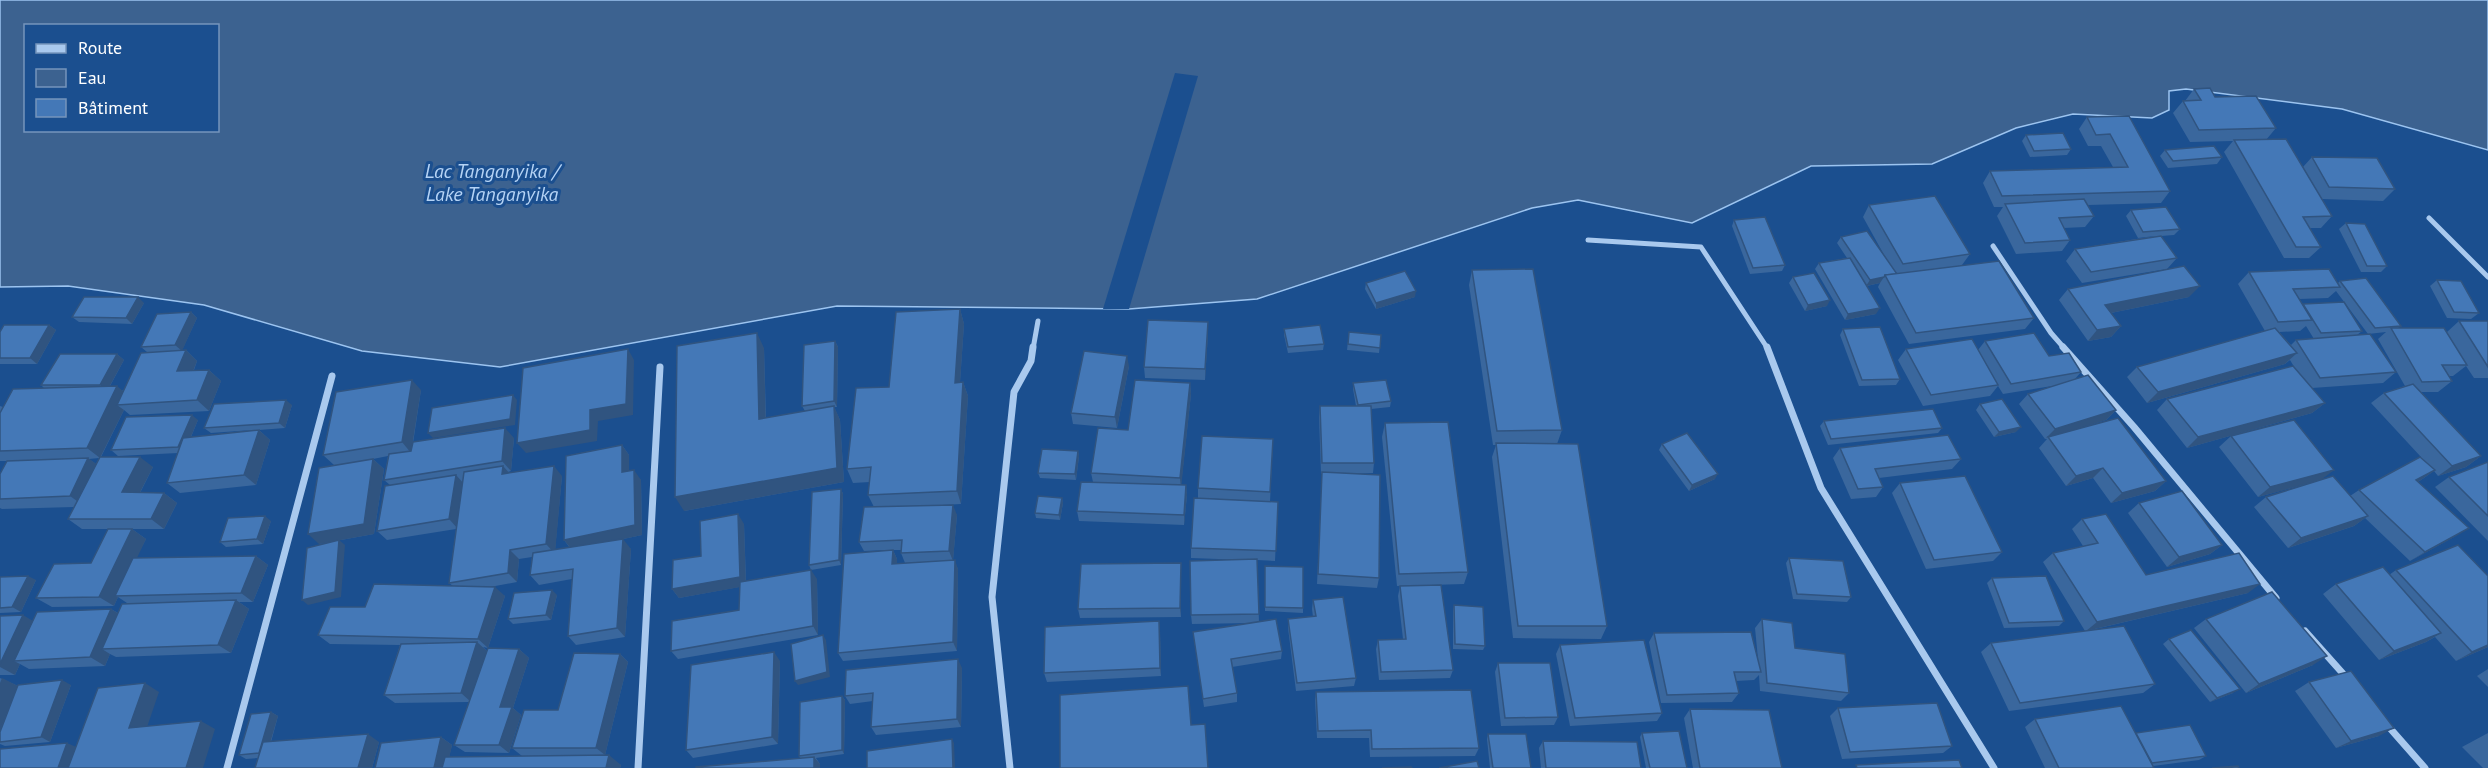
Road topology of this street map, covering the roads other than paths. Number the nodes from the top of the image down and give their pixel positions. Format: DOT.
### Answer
graph roads {
  1 [pos="2429,218"];
  2 [pos="1588,240"];
  3 [pos="1994,246"];
  4 [pos="2488,277"];
  5 [pos="1038,321"];
  6 [pos="660,367"];
  7 [pos="332,376"];
  8 [pos="2284,608"];
  9 [pos="2300,626"];
  10 [pos="2355,688"];
  11 [pos="2386,723"];
  12 [pos="227,768"];
  13 [pos="638,768"];
  14 [pos="1010,768"];
  15 [pos="1994,768"];
  16 [pos="2425,768"];
  1 -- 4 [label="street"];
  2 -- 15 [label="street"];
  3 -- 8 [label="street"];
  5 -- 14 [label="street"];
  6 -- 13 [label="street"];
  7 -- 12 [label="street"];
  9 -- 10 [label="street"];
  11 -- 16 [label="street"];
}
